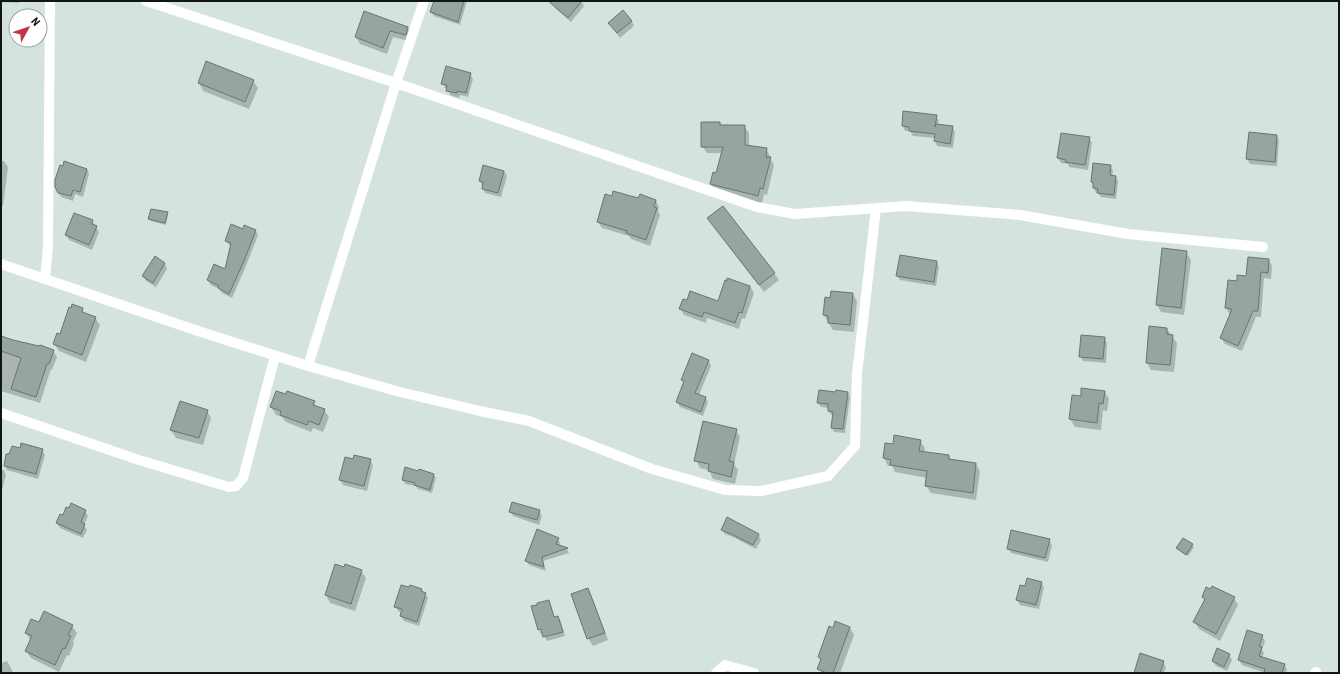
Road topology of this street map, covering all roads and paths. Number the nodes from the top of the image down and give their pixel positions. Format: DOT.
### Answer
graph roads {
  1 [pos="50,1"];
  2 [pos="146,1"];
  3 [pos="424,1"];
  4 [pos="396,83"];
  5 [pos="876,208"];
  6 [pos="1263,247"];
  7 [pos="1,264"];
  8 [pos="45,279"];
  9 [pos="275,356"];
  10 [pos="308,366"];
  11 [pos="1,413"];
  12 [pos="716,673"];
  13 [pos="754,673"];
  1 -- 8 [label="street"];
  2 -- 4 [label="street"];
  3 -- 4 [label="street"];
  4 -- 5 [label="street"];
  4 -- 10 [label="street"];
  5 -- 6 [label="street"];
  5 -- 10 [label="street"];
  7 -- 8 [label="street"];
  8 -- 9 [label="street"];
  9 -- 10 [label="street"];
  9 -- 11 [label="street"];
  12 -- 13 [label="street"];
}
